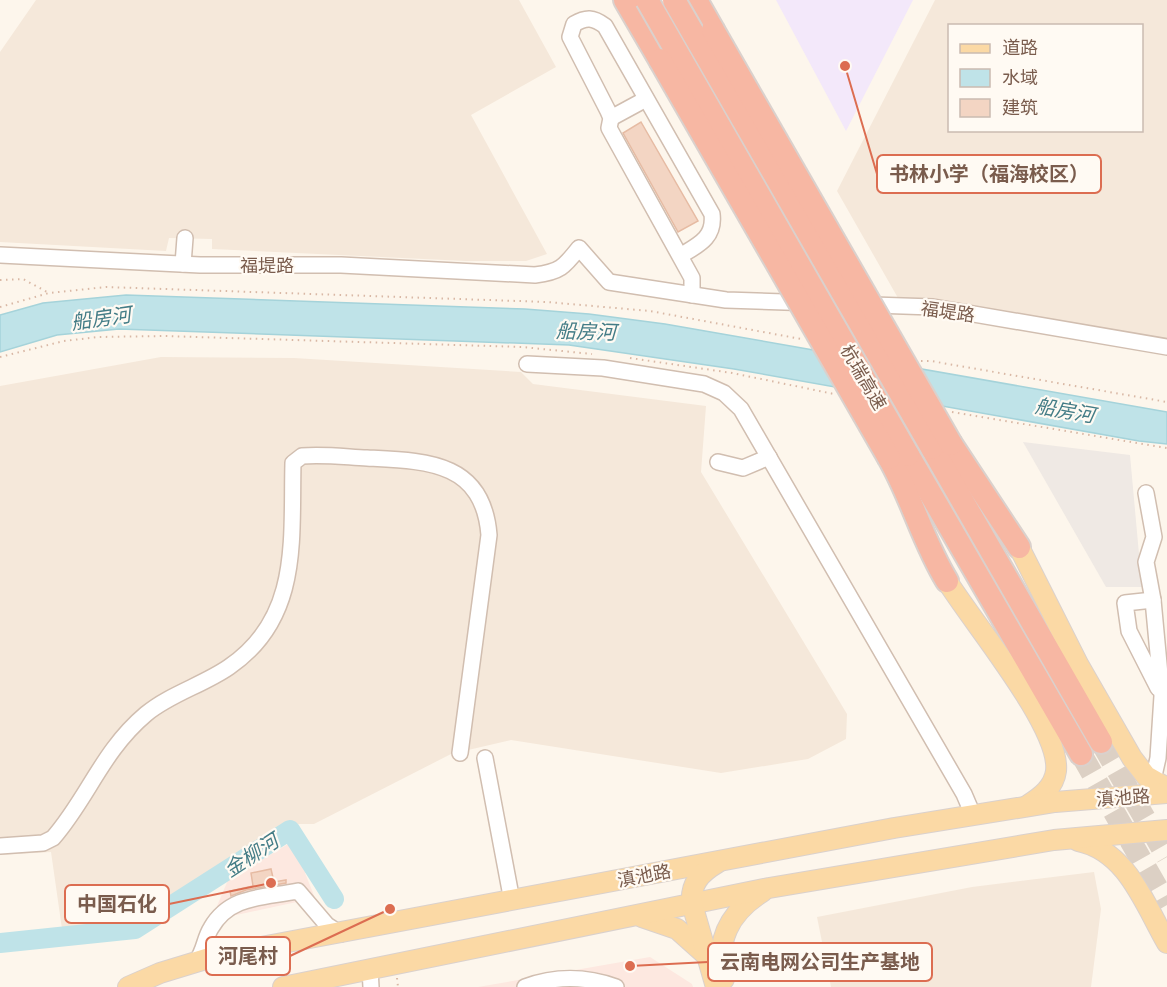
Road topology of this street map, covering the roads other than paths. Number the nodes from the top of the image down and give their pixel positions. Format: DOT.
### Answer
graph roads {
  1 [pos="625,0"];
  2 [pos="647,0"];
  3 [pos="674,0"];
  4 [pos="696,0"];
  5 [pos="646,99"];
  6 [pos="611,117"];
  7 [pos="185,238"];
  8 [pos="0,255"];
  9 [pos="680,256"];
  10 [pos="183,264"];
  11 [pos="692,294"];
  12 [pos="1167,347"];
  13 [pos="527,364"];
  14 [pos="942,446"];
  15 [pos="766,450"];
  16 [pos="899,456"];
  17 [pos="718,462"];
  18 [pos="1146,493"];
  19 [pos="1019,547"];
  20 [pos="947,581"];
  21 [pos="1153,600"];
  22 [pos="1162,696"];
  23 [pos="1101,742"];
  24 [pos="460,753"];
  25 [pos="1081,754"];
  26 [pos="485,758"];
  27 [pos="1159,789"];
  28 [pos="1024,807"];
  29 [pos="972,815"];
  30 [pos="1167,830"];
  31 [pos="1054,840"];
  32 [pos="2,846"];
  33 [pos="725,859"];
  34 [pos="770,888"];
  35 [pos="512,901"];
  36 [pos="692,904"];
  37 [pos="627,917"];
  38 [pos="341,933"];
  39 [pos="1167,943"];
  40 [pos="706,956"];
  41 [pos="196,962"];
  42 [pos="370,978"];
  43 [pos="128,987"];
  44 [pos="284,987"];
  45 [pos="525,987"];
  46 [pos="616,987"];
  47 [pos="716,987"];
  48 [pos="726,987"];
  1 -- 16 [label="highway, bridge"];
  2 -- 16 [label="highway, 杭瑞高速, bridge"];
  3 -- 14 [label="highway, 杭瑞高速, bridge"];
  4 -- 14 [label="highway, bridge"];
  5 -- 6 [label="street"];
  5 -- 6 [label="street"];
  5 -- 9 [label="street"];
  6 -- 9 [label="street"];
  7 -- 10 [label="street"];
  8 -- 10 [label="street, 福堤路"];
  9 -- 11 [label="street"];
  10 -- 11 [label="street, 福堤路"];
  11 -- 12 [label="street, 福堤路"];
  13 -- 15 [label="street"];
  14 -- 19 [label="highway"];
  14 -- 23 [label="highway, 杭瑞高速"];
  15 -- 17 [label="street"];
  15 -- 29 [label="street"];
  16 -- 20 [label="highway"];
  16 -- 25 [label="highway, 杭瑞高速"];
  18 -- 21 [label="street"];
  19 -- 27 [label="main road"];
  20 -- 28 [label="main road"];
  21 -- 22 [label="street"];
  21 -- 22 [label="street"];
  22 -- 27 [label="street"];
  24 -- 32 [label="street"];
  26 -- 35 [label="street"];
  27 -- 28 [label="main road, 滇池路"];
  28 -- 29 [label="main road, 滇池路"];
  29 -- 33 [label="main road, 滇池路"];
  30 -- 31 [label="main road, 滇池路"];
  31 -- 34 [label="main road, 滇池路"];
  31 -- 39 [label="main road"];
  33 -- 35 [label="main road, 滇池路"];
  33 -- 36 [label="main road"];
  34 -- 36 [label="main road, 滇池路"];
  34 -- 48 [label="main road"];
  35 -- 38 [label="main road, 滇池路"];
  36 -- 37 [label="main road, 滇池路"];
  36 -- 40 [label="main road"];
  37 -- 40 [label="main road"];
  37 -- 42 [label="main road, 滇池路"];
  38 -- 41 [label="main road, 滇池路"];
  38 -- 41 [label="street"];
  40 -- 47 [label="main road"];
  41 -- 43 [label="main road, 滇池路"];
  42 -- 44 [label="main road, 滇池路"];
  45 -- 46 [label="street"];
}
